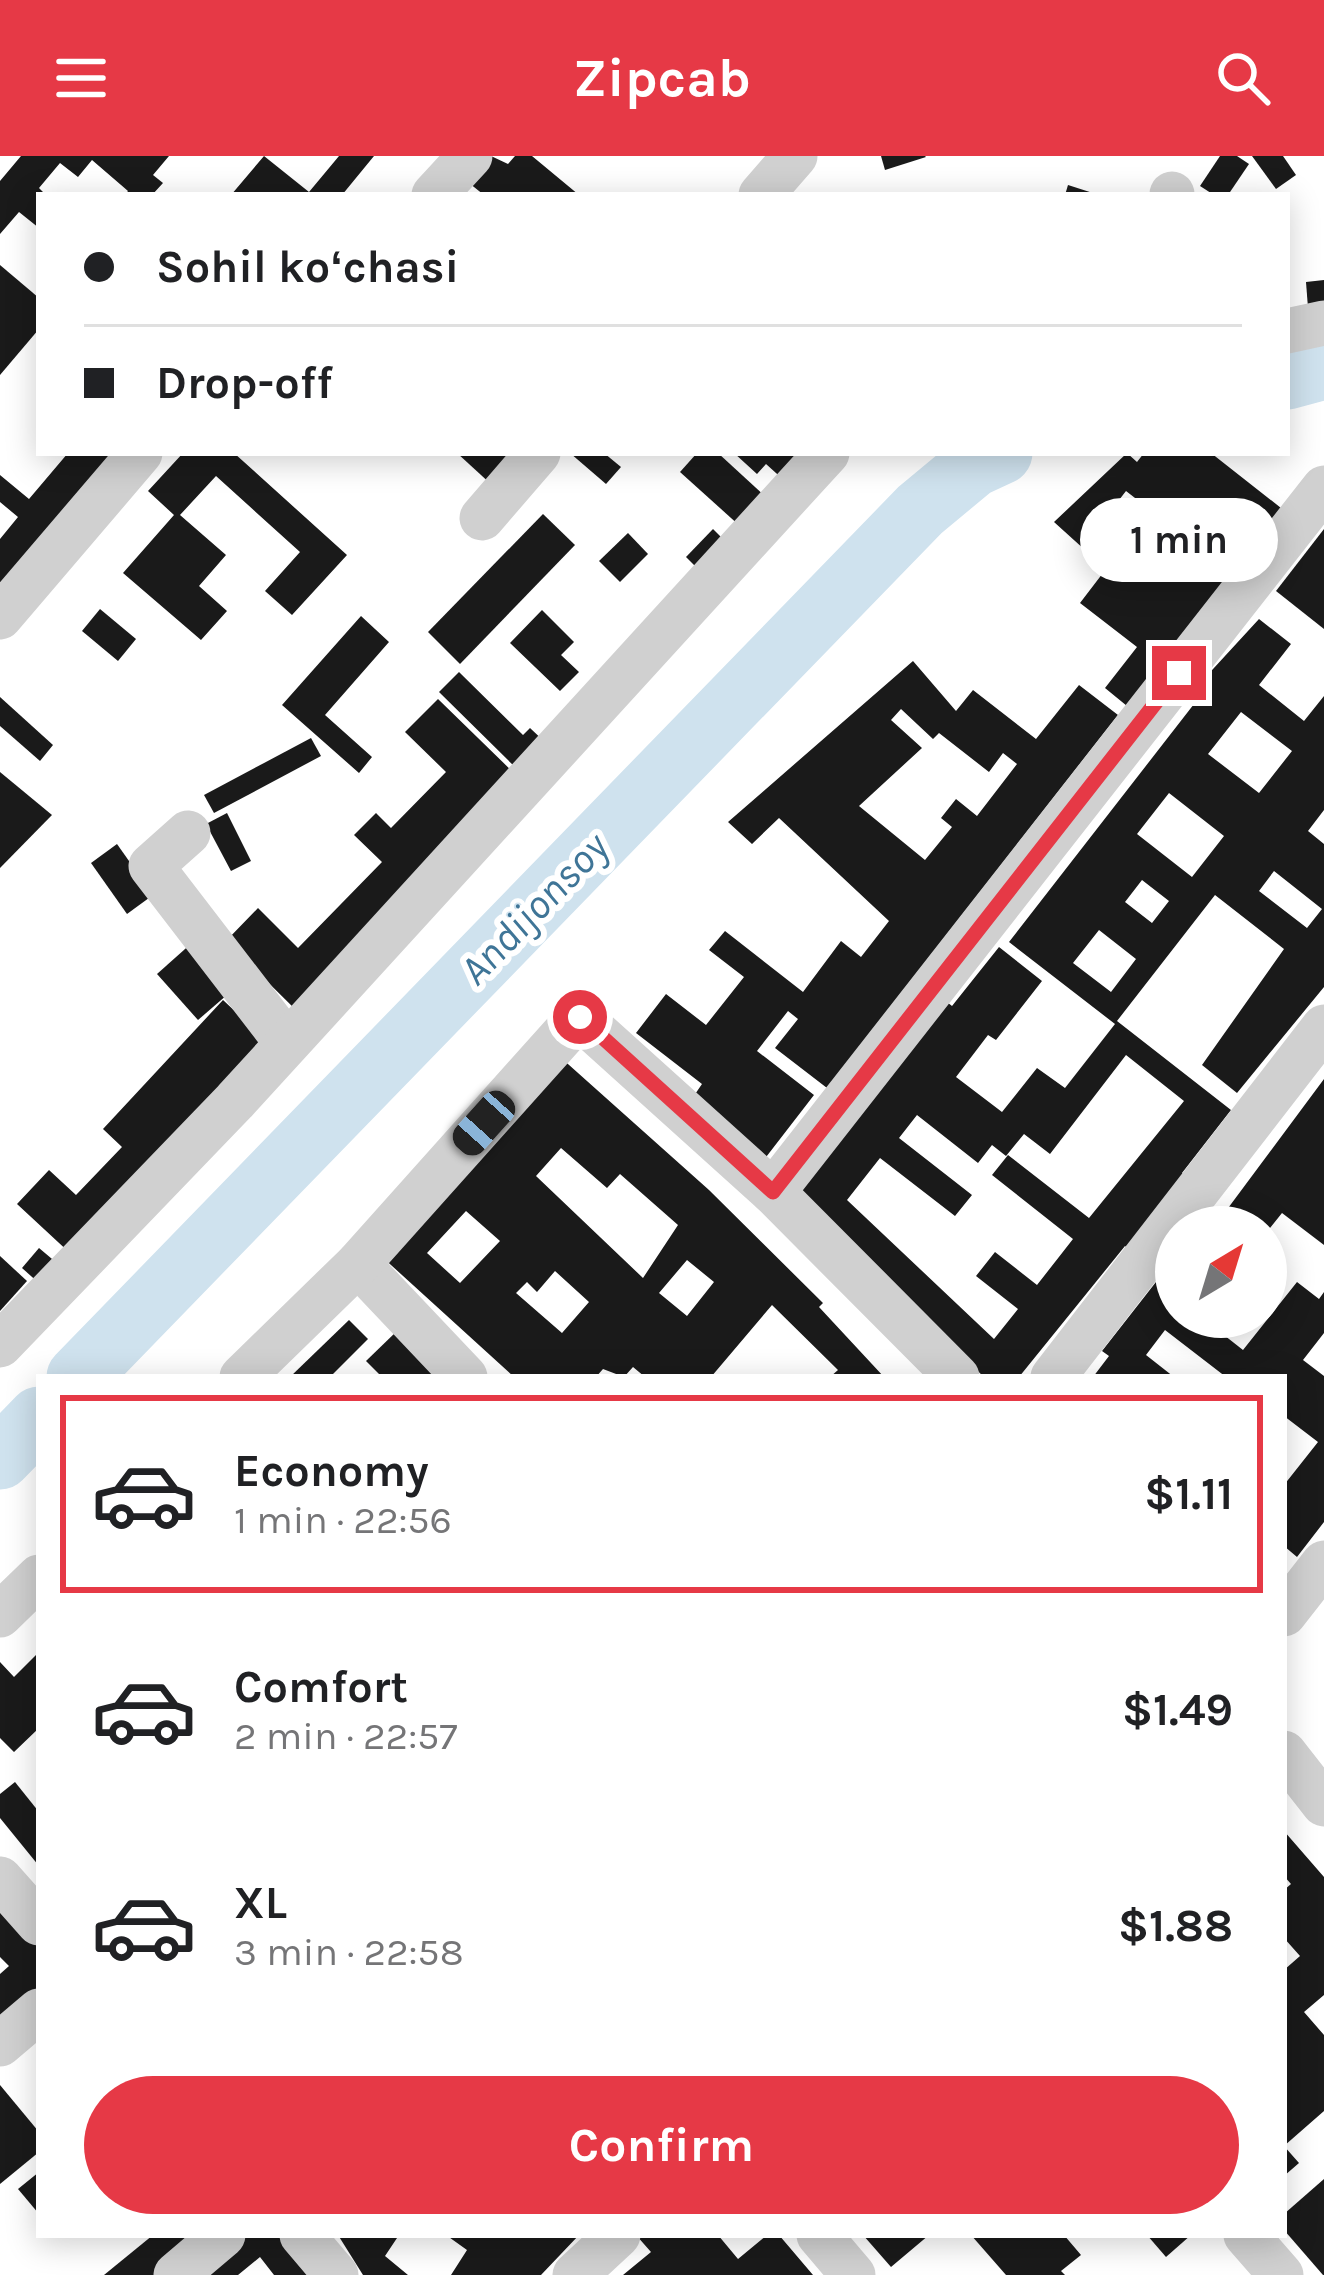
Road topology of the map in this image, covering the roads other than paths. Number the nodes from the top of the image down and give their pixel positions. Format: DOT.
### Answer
graph roads {
  1 [pos="470,156"];
  2 [pos="795,156"];
  3 [pos="437,192"];
  4 [pos="764,192"];
  5 [pos="1324,323"];
  6 [pos="1290,330"];
  7 [pos="137,456"];
  8 [pos="535,456"];
  9 [pos="824,456"];
  10 [pos="1324,488"];
  11 [pos="482,518"];
  12 [pos="0,617"];
  13 [pos="188,833"];
  14 [pos="1324,1027"];
  15 [pos="287,1043"];
  16 [pos="773,1192"];
  17 [pos="358,1264"];
  18 [pos="0,1345"];
  19 [pos="245,1374"];
  20 [pos="462,1374"];
  21 [pos="954,1374"];
  22 [pos="1055,1374"];
  23 [pos="1324,1563"];
  24 [pos="36,1580"];
  25 [pos="1287,1610"];
  26 [pos="0,1615"];
  27 [pos="1287,1758"];
  28 [pos="1324,1804"];
  29 [pos="0,1879"];
  30 [pos="36,1920"];
  31 [pos="36,2014"];
  32 [pos="0,2044"];
  33 [pos="219,2238"];
  34 [pos="305,2238"];
  35 [pos="615,2238"];
  36 [pos="822,2238"];
  37 [pos="1249,2238"];
  38 [pos="176,2275"];
  39 [pos="336,2275"];
  40 [pos="575,2275"];
  41 [pos="853,2275"];
  42 [pos="1281,2275"];
  1 -- 3 [label="street"];
  2 -- 4 [label="street"];
  5 -- 6 [label="street"];
  7 -- 12 [label="street"];
  8 -- 11 [label="street"];
  9 -- 15 [label="street"];
  10 -- 16 [label="street"];
  13 -- 15 [label="street"];
  14 -- 22 [label="street"];
  15 -- 18 [label="street"];
  16 -- 17 [label="street"];
  16 -- 21 [label="street"];
  17 -- 19 [label="street"];
  17 -- 20 [label="street"];
  23 -- 25 [label="street"];
  24 -- 26 [label="street"];
  27 -- 28 [label="street"];
  29 -- 30 [label="street"];
  31 -- 32 [label="street"];
  33 -- 38 [label="street"];
  34 -- 39 [label="street"];
  35 -- 40 [label="street"];
  36 -- 41 [label="street"];
  37 -- 42 [label="street"];
}
